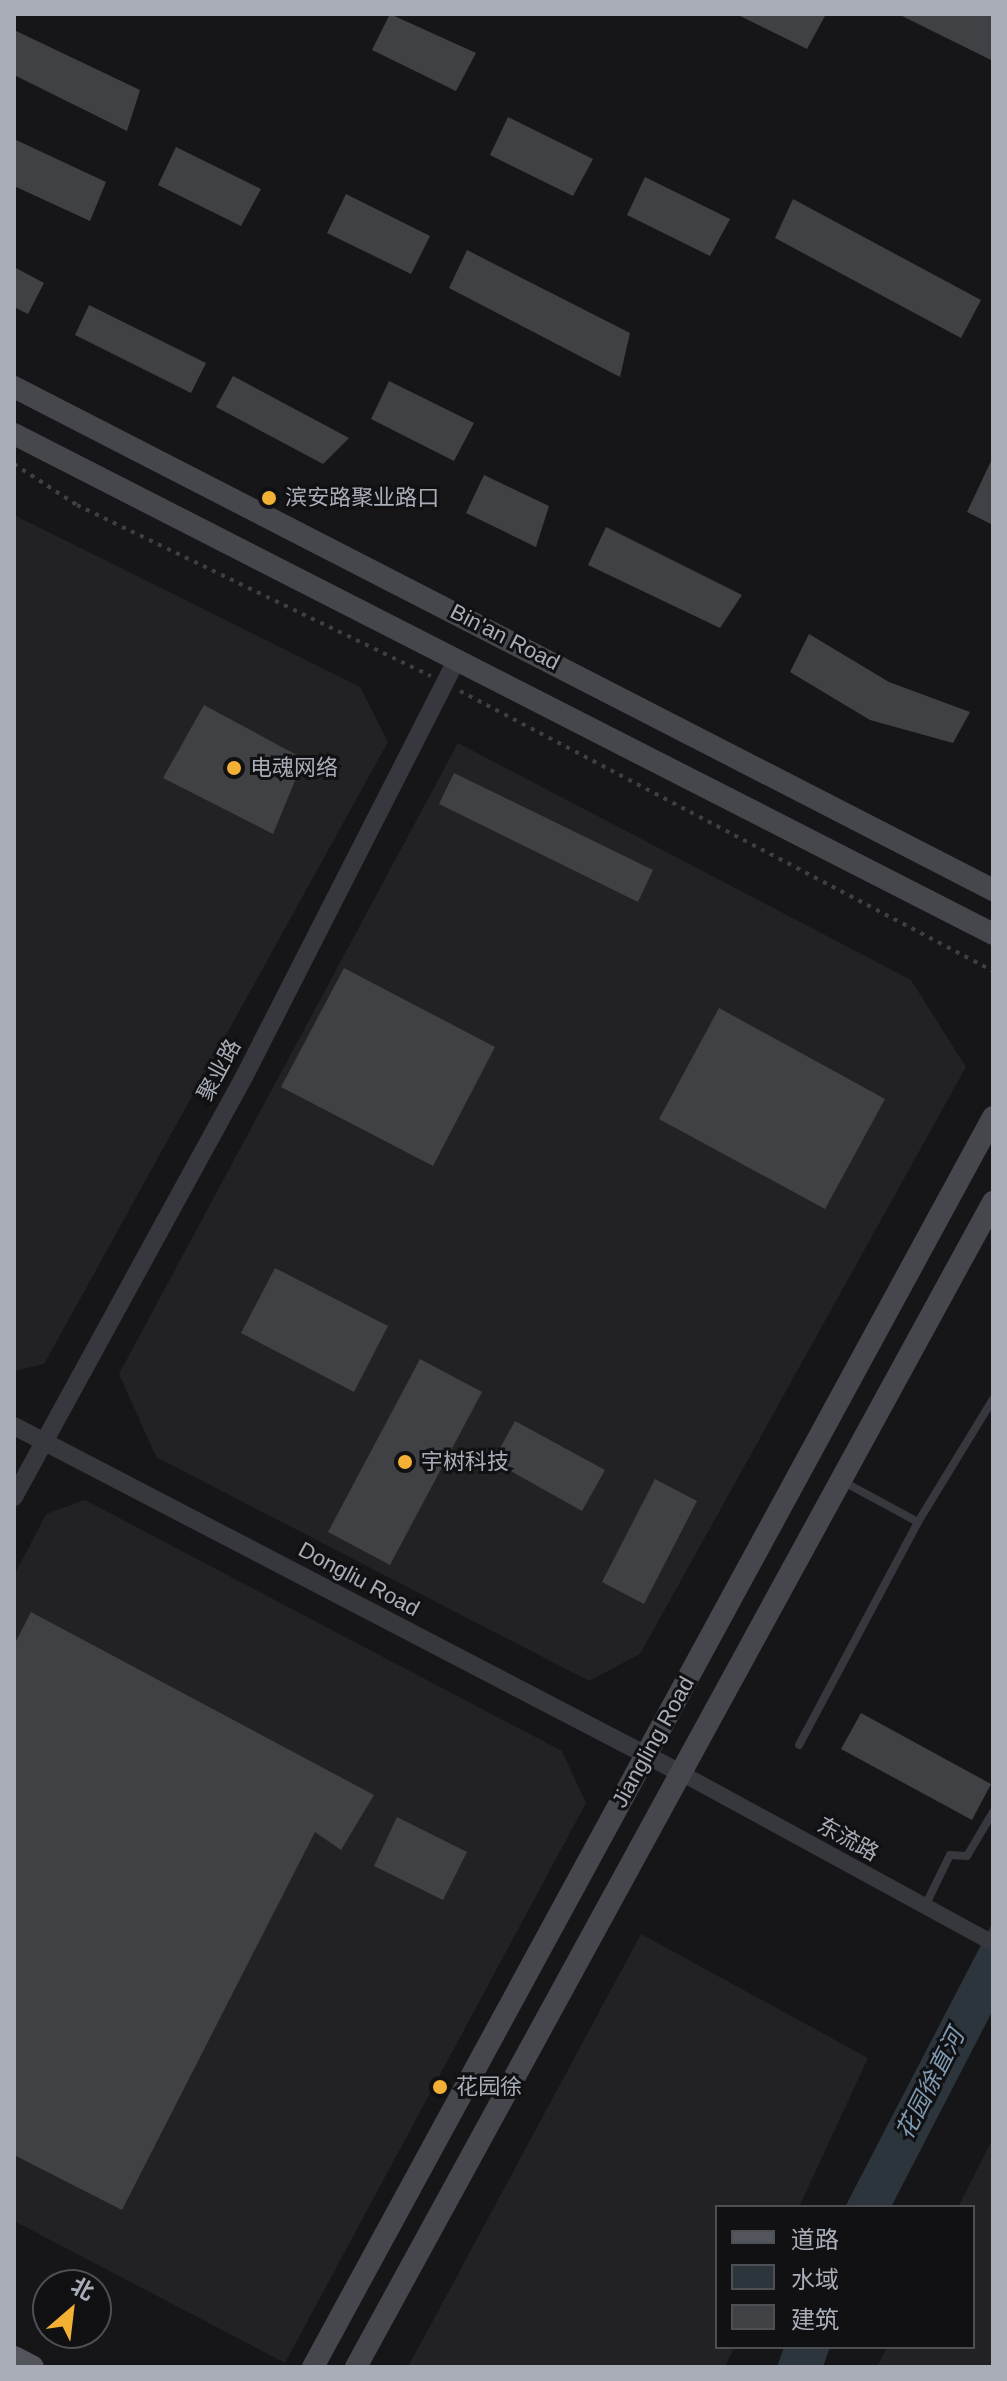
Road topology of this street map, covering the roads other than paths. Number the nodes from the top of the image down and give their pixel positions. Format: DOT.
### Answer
graph roads {
  1 [pos="14,387"];
  2 [pos="14,434"];
  3 [pos="456,661"];
  4 [pos="993,890"];
  5 [pos="993,934"];
  6 [pos="993,1117"];
  7 [pos="993,1202"];
  8 [pos="993,1399"];
  9 [pos="14,1426"];
  10 [pos="45,1442"];
  11 [pos="844,1482"];
  12 [pos="14,1497"];
  13 [pos="918,1522"];
  14 [pos="799,1745"];
  15 [pos="645,1756"];
  16 [pos="681,1773"];
  17 [pos="993,1812"];
  18 [pos="925,1906"];
  19 [pos="993,1943"];
  20 [pos="14,2358"];
  21 [pos="32,2367"];
  22 [pos="313,2367"];
  23 [pos="356,2367"];
  1 -- 4 [label="main road, Bin'an Road"];
  2 -- 3 [label="main road, Bin'an Road"];
  3 -- 5 [label="main road, Bin'an Road"];
  3 -- 10 [label="street, 聚业路"];
  6 -- 15 [label="main road, Jiangling Road"];
  7 -- 11 [label="main road, Jiangling Road"];
  8 -- 13 [label="lane"];
  9 -- 10 [label="street, Dongliu Road"];
  10 -- 12 [label="street, 聚业路"];
  10 -- 15 [label="street, Dongliu Road"];
  11 -- 13 [label="lane"];
  11 -- 16 [label="main road, Jiangling Road"];
  13 -- 14 [label="lane"];
  15 -- 16 [label="street, Dongliu Road"];
  15 -- 22 [label="main road, Jiangling Road"];
  16 -- 18 [label="street, 东流路"];
  16 -- 23 [label="main road, Jiangling Road"];
  17 -- 18 [label="lane"];
  18 -- 19 [label="street, 东流路"];
  20 -- 21 [label="main road"];
}
